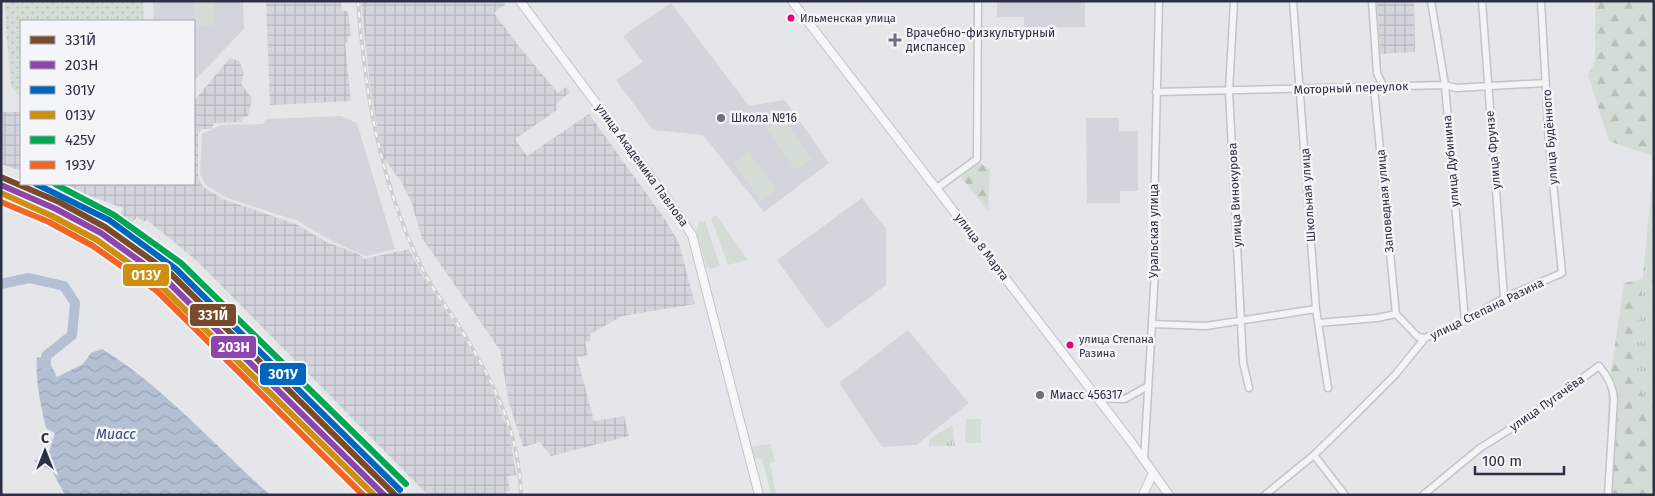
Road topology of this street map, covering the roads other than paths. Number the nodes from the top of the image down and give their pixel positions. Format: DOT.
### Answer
graph roads {
  1 [pos="520,1"];
  2 [pos="792,1"];
  3 [pos="978,1"];
  4 [pos="1159,1"];
  5 [pos="1234,1"];
  6 [pos="1293,1"];
  7 [pos="1372,1"];
  8 [pos="1431,1"];
  9 [pos="1482,1"];
  10 [pos="1541,1"];
  11 [pos="1546,83"];
  12 [pos="1445,85"];
  13 [pos="1488,85"];
  14 [pos="1374,88"];
  15 [pos="1384,88"];
  16 [pos="1301,90"];
  17 [pos="1229,91"];
  18 [pos="1156,92"];
  19 [pos="937,188"];
  20 [pos="1562,273"];
  21 [pos="1504,298"];
  22 [pos="1316,309"];
  23 [pos="1396,314"];
  24 [pos="1465,321"];
  25 [pos="1242,322"];
  26 [pos="1318,323"];
  27 [pos="1152,324"];
  28 [pos="1425,338"];
  29 [pos="1148,386"];
  30 [pos="1250,388"];
  31 [pos="1328,388"];
  32 [pos="1097,398"];
  33 [pos="1314,455"];
  34 [pos="1144,460"];
  35 [pos="1153,473"];
  36 [pos="759,495"];
  37 [pos="1143,495"];
  38 [pos="1169,495"];
  39 [pos="1265,495"];
  40 [pos="1345,495"];
  41 [pos="1423,495"];
  42 [pos="1608,495"];
  1 -- 36 [label="main road, улица Академика Павлова"];
  2 -- 19 [label="main road, улица 8 Марта"];
  3 -- 19 [label="street"];
  4 -- 18 [label="street, Уральская улица"];
  5 -- 17 [label="street, улица Винокурова"];
  6 -- 16 [label="street, Школьная улица"];
  7 -- 15 [label="street"];
  8 -- 12 [label="street, улица Дубинина"];
  9 -- 13 [label="street, улица Фрунзе"];
  10 -- 11 [label="street, улица Будённого"];
  11 -- 13 [label="street, Моторный переулок"];
  11 -- 20 [label="street, улица Будённого"];
  12 -- 13 [label="street, Моторный переулок"];
  12 -- 15 [label="street, Моторный переулок"];
  12 -- 24 [label="street, улица Дубинина"];
  13 -- 21 [label="street, улица Фрунзе"];
  14 -- 15 [label="street, Моторный переулок"];
  14 -- 16 [label="street, Моторный переулок"];
  14 -- 23 [label="street, Заповедная улица"];
  16 -- 17 [label="street, Моторный переулок"];
  16 -- 22 [label="street, Школьная улица"];
  17 -- 18 [label="street, Моторный переулок"];
  17 -- 25 [label="street, улица Винокурова"];
  18 -- 27 [label="street, Уральская улица"];
  19 -- 32 [label="main road, улица 8 Марта"];
  20 -- 21 [label="street, улица Степана Разина"];
  21 -- 24 [label="street, улица Степана Разина"];
  22 -- 25 [label="street"];
  22 -- 26 [label="street, Школьная улица"];
  23 -- 26 [label="street"];
  23 -- 28 [label="street"];
  24 -- 28 [label="street, улица Степана Разина"];
  25 -- 27 [label="street"];
  25 -- 30 [label="street, улица Винокурова"];
  26 -- 31 [label="street, Школьная улица"];
  27 -- 29 [label="street, Уральская улица"];
  28 -- 33 [label="street, улица Степана Разина"];
  29 -- 32 [label="street"];
  29 -- 34 [label="street, Уральская улица"];
  32 -- 34 [label="main road, улица 8 Марта"];
  33 -- 39 [label="street, улица Степана Разина"];
  33 -- 40 [label="street"];
  34 -- 35 [label="main road, улица 8 Марта"];
  35 -- 37 [label="main road"];
  35 -- 38 [label="main road, улица 8 Марта"];
  41 -- 42 [label="street, улица Пугачёва"];
}
